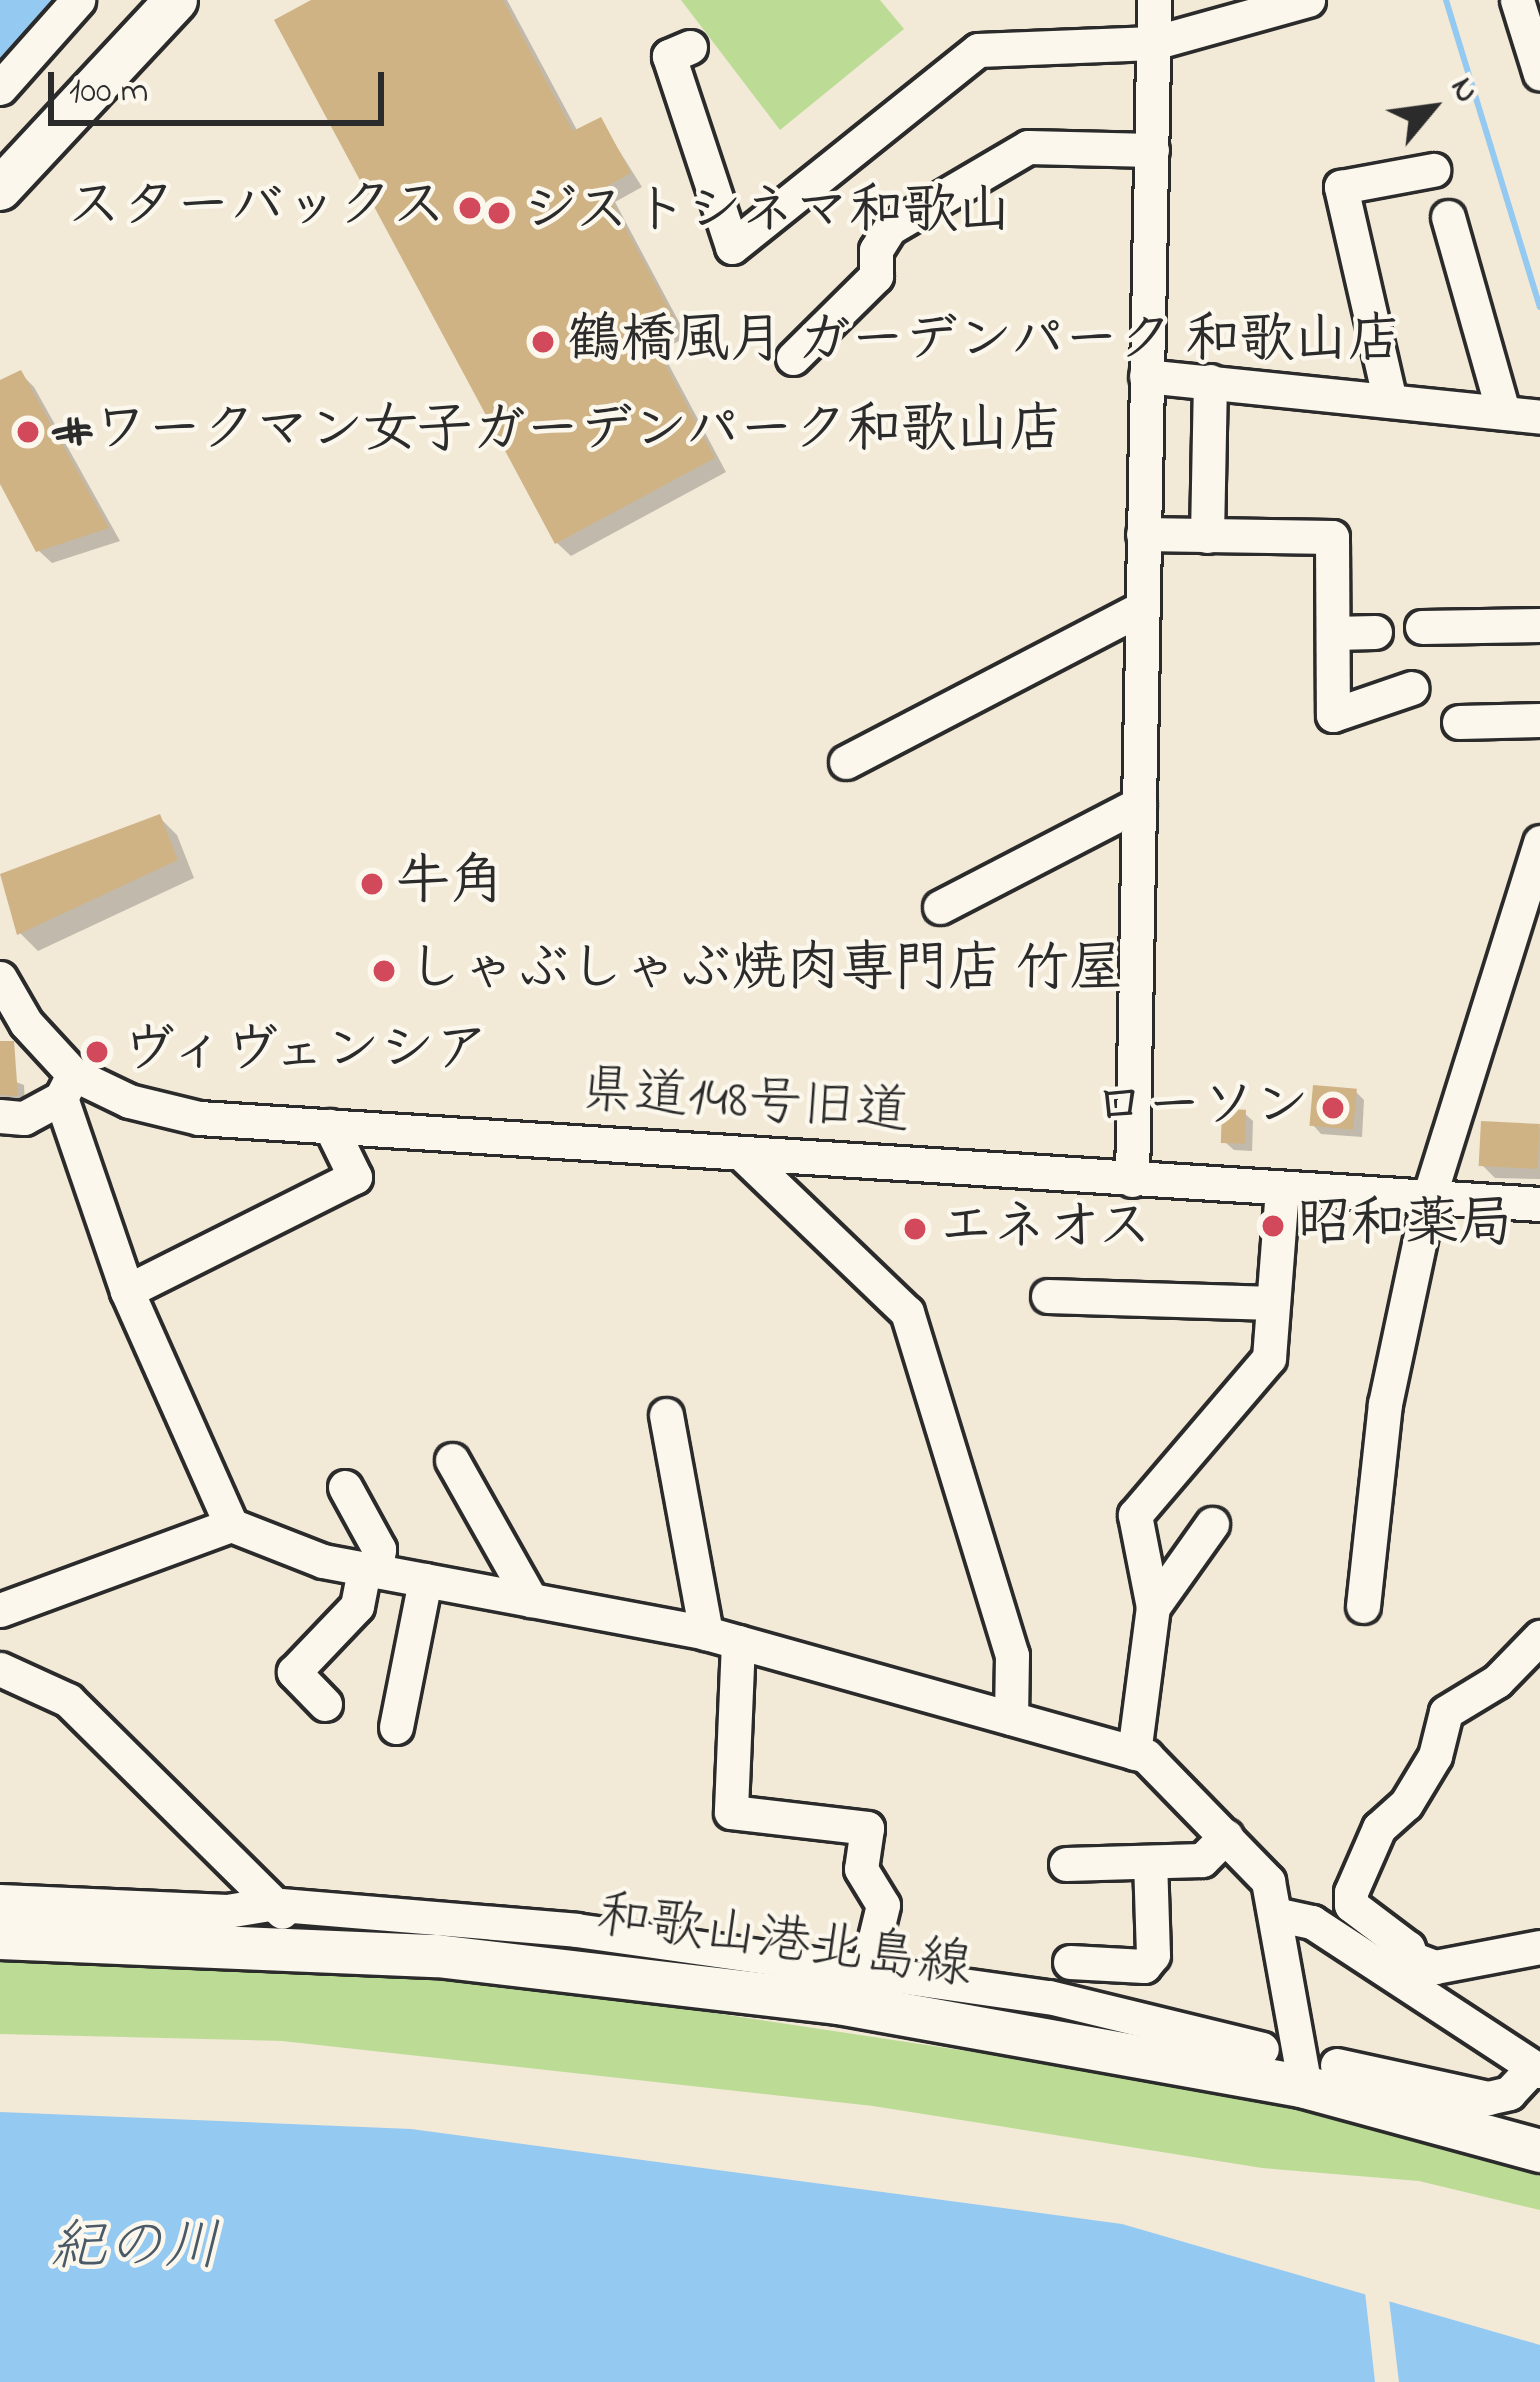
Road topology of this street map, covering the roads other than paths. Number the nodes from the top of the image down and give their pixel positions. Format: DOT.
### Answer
graph roads {
  1 [pos="78,0"];
  2 [pos="176,0"];
  3 [pos="1154,0"];
  4 [pos="1309,0"];
  5 [pos="1517,0"];
  6 [pos="1153,43"];
  7 [pos="690,47"];
  8 [pos="1540,74"];
  9 [pos="0,88"];
  10 [pos="1151,150"];
  11 [pos="1433,170"];
  12 [pos="0,189"];
  13 [pos="1448,218"];
  14 [pos="793,358"];
  15 [pos="1147,376"];
  16 [pos="1210,381"];
  17 [pos="1390,401"];
  18 [pos="1503,412"];
  19 [pos="1540,417"];
  20 [pos="1143,534"];
  21 [pos="1207,536"];
  22 [pos="1142,608"];
  23 [pos="1540,625"];
  24 [pos="1422,627"];
  25 [pos="1375,632"];
  26 [pos="1333,633"];
  27 [pos="1412,688"];
  28 [pos="1540,721"];
  29 [pos="1459,722"];
  30 [pos="846,762"];
  31 [pos="1138,804"];
  32 [pos="1540,842"];
  33 [pos="940,907"];
  34 [pos="0,978"];
  35 [pos="67,1086"];
  36 [pos="0,1116"];
  37 [pos="330,1126"];
  38 [pos="742,1155"];
  39 [pos="1132,1180"];
  40 [pos="1282,1189"];
  41 [pos="1429,1197"];
  42 [pos="1540,1204"];
  43 [pos="127,1291"];
  44 [pos="1048,1295"];
  45 [pos="1273,1303"];
  46 [pos="666,1415"];
  47 [pos="452,1460"];
  48 [pos="345,1487"];
  49 [pos="1212,1524"];
  50 [pos="231,1525"];
  51 [pos="370,1570"];
  52 [pos="425,1580"];
  53 [pos="531,1600"];
  54 [pos="1363,1606"];
  55 [pos="1153,1607"];
  56 [pos="0,1610"];
  57 [pos="722,1637"];
  58 [pos="1540,1637"];
  59 [pos="0,1669"];
  60 [pos="325,1705"];
  61 [pos="1011,1718"];
  62 [pos="396,1726"];
  63 [pos="1134,1753"];
  64 [pos="1226,1836"];
  65 [pos="1150,1862"];
  66 [pos="1066,1864"];
  67 [pos="0,1900"];
  68 [pos="269,1904"];
  69 [pos="1279,1915"];
  70 [pos="0,1938"];
  71 [pos="1345,1942"];
  72 [pos="1540,1947"];
  73 [pos="437,1956"];
  74 [pos="1412,1961"];
  75 [pos="1070,1962"];
  76 [pos="868,1966"];
  77 [pos="1262,2049"];
  78 [pos="1536,2069"];
  79 [pos="1321,2076"];
  80 [pos="1540,2151"];
  1 -- 9 [label="street"];
  2 -- 12 [label="main road"];
  3 -- 6 [label="street"];
  4 -- 6 [label="street"];
  5 -- 8 [label="street"];
  6 -- 7 [label="street"];
  6 -- 10 [label="street"];
  10 -- 14 [label="street"];
  10 -- 15 [label="street"];
  11 -- 17 [label="street"];
  13 -- 18 [label="street"];
  15 -- 16 [label="street"];
  15 -- 20 [label="street"];
  16 -- 17 [label="street"];
  16 -- 21 [label="street"];
  17 -- 18 [label="street"];
  18 -- 19 [label="street"];
  20 -- 21 [label="street"];
  20 -- 22 [label="street"];
  21 -- 26 [label="street"];
  22 -- 30 [label="street"];
  22 -- 31 [label="street"];
  23 -- 24 [label="street"];
  25 -- 26 [label="street"];
  26 -- 27 [label="street"];
  28 -- 29 [label="street"];
  31 -- 33 [label="street"];
  31 -- 39 [label="street"];
  32 -- 41 [label="street"];
  34 -- 35 [label="street, 県道148号旧道"];
  35 -- 36 [label="street"];
  35 -- 37 [label="street, 県道148号旧道"];
  35 -- 43 [label="street"];
  37 -- 38 [label="street, 県道148号旧道"];
  37 -- 43 [label="street"];
  38 -- 39 [label="street, 県道148号旧道"];
  38 -- 61 [label="street"];
  39 -- 40 [label="street, 県道148号旧道"];
  40 -- 41 [label="street, 県道148号旧道"];
  40 -- 45 [label="street"];
  41 -- 42 [label="street, 県道148号旧道"];
  41 -- 54 [label="street"];
  43 -- 50 [label="street"];
  44 -- 45 [label="street"];
  45 -- 55 [label="street"];
  46 -- 57 [label="street"];
  47 -- 53 [label="street"];
  48 -- 51 [label="street"];
  49 -- 55 [label="street"];
  50 -- 51 [label="street"];
  50 -- 56 [label="street"];
  51 -- 52 [label="street"];
  51 -- 60 [label="street"];
  52 -- 53 [label="street"];
  52 -- 62 [label="street"];
  53 -- 57 [label="street"];
  55 -- 63 [label="street"];
  57 -- 61 [label="street"];
  57 -- 76 [label="street"];
  58 -- 74 [label="street"];
  59 -- 68 [label="street"];
  61 -- 63 [label="street"];
  63 -- 64 [label="street"];
  64 -- 65 [label="street"];
  64 -- 69 [label="street"];
  65 -- 66 [label="street"];
  65 -- 75 [label="street"];
  67 -- 68 [label="street"];
  68 -- 73 [label="street"];
  68 -- 76 [label="street"];
  69 -- 71 [label="street"];
  69 -- 79 [label="street"];
  70 -- 73 [label="main road, 和歌山港北島線"];
  71 -- 74 [label="street"];
  71 -- 78 [label="street"];
  72 -- 74 [label="street"];
  73 -- 79 [label="main road, 和歌山港北島線"];
  76 -- 77 [label="street"];
  78 -- 79 [label="street"];
  79 -- 80 [label="main road, 和歌山港北島線"];
}
